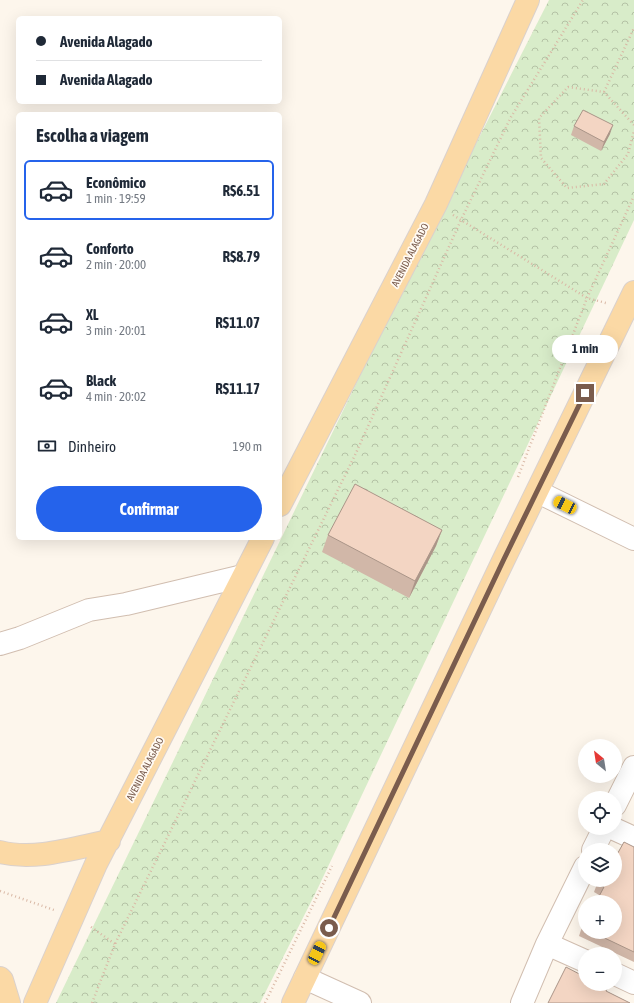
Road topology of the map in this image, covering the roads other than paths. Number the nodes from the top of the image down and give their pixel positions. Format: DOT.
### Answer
graph roads {
  1 [pos="528,0"];
  2 [pos="630,300"];
  3 [pos="538,492"];
  4 [pos="282,501"];
  5 [pos="634,538"];
  6 [pos="262,540"];
  7 [pos="243,576"];
  8 [pos="0,644"];
  9 [pos="634,767"];
  10 [pos="622,791"];
  11 [pos="622,833"];
  12 [pos="634,838"];
  13 [pos="109,841"];
  14 [pos="0,852"];
  15 [pos="578,880"];
  16 [pos="547,944"];
  17 [pos="578,958"];
  18 [pos="622,977"];
  19 [pos="0,978"];
  20 [pos="305,978"];
  21 [pos="634,983"];
  22 [pos="9,1003"];
  23 [pos="35,1003"];
  24 [pos="293,1003"];
  25 [pos="360,1003"];
  26 [pos="522,1003"];
  1 -- 4 [label="main road, AVENIDA ALAGADO"];
  2 -- 3 [label="main road"];
  3 -- 5 [label="street"];
  3 -- 20 [label="main road"];
  6 -- 7 [label="main road, AVENIDA ALAGADO"];
  7 -- 8 [label="street"];
  7 -- 13 [label="main road, AVENIDA ALAGADO"];
  9 -- 10 [label="street"];
  11 -- 12 [label="street"];
  13 -- 14 [label="main road"];
  13 -- 23 [label="main road, AVENIDA ALAGADO"];
  15 -- 16 [label="street"];
  16 -- 17 [label="street"];
  16 -- 26 [label="street"];
  18 -- 21 [label="street"];
  19 -- 22 [label="main road"];
  20 -- 24 [label="main road"];
  20 -- 25 [label="street"];
}
